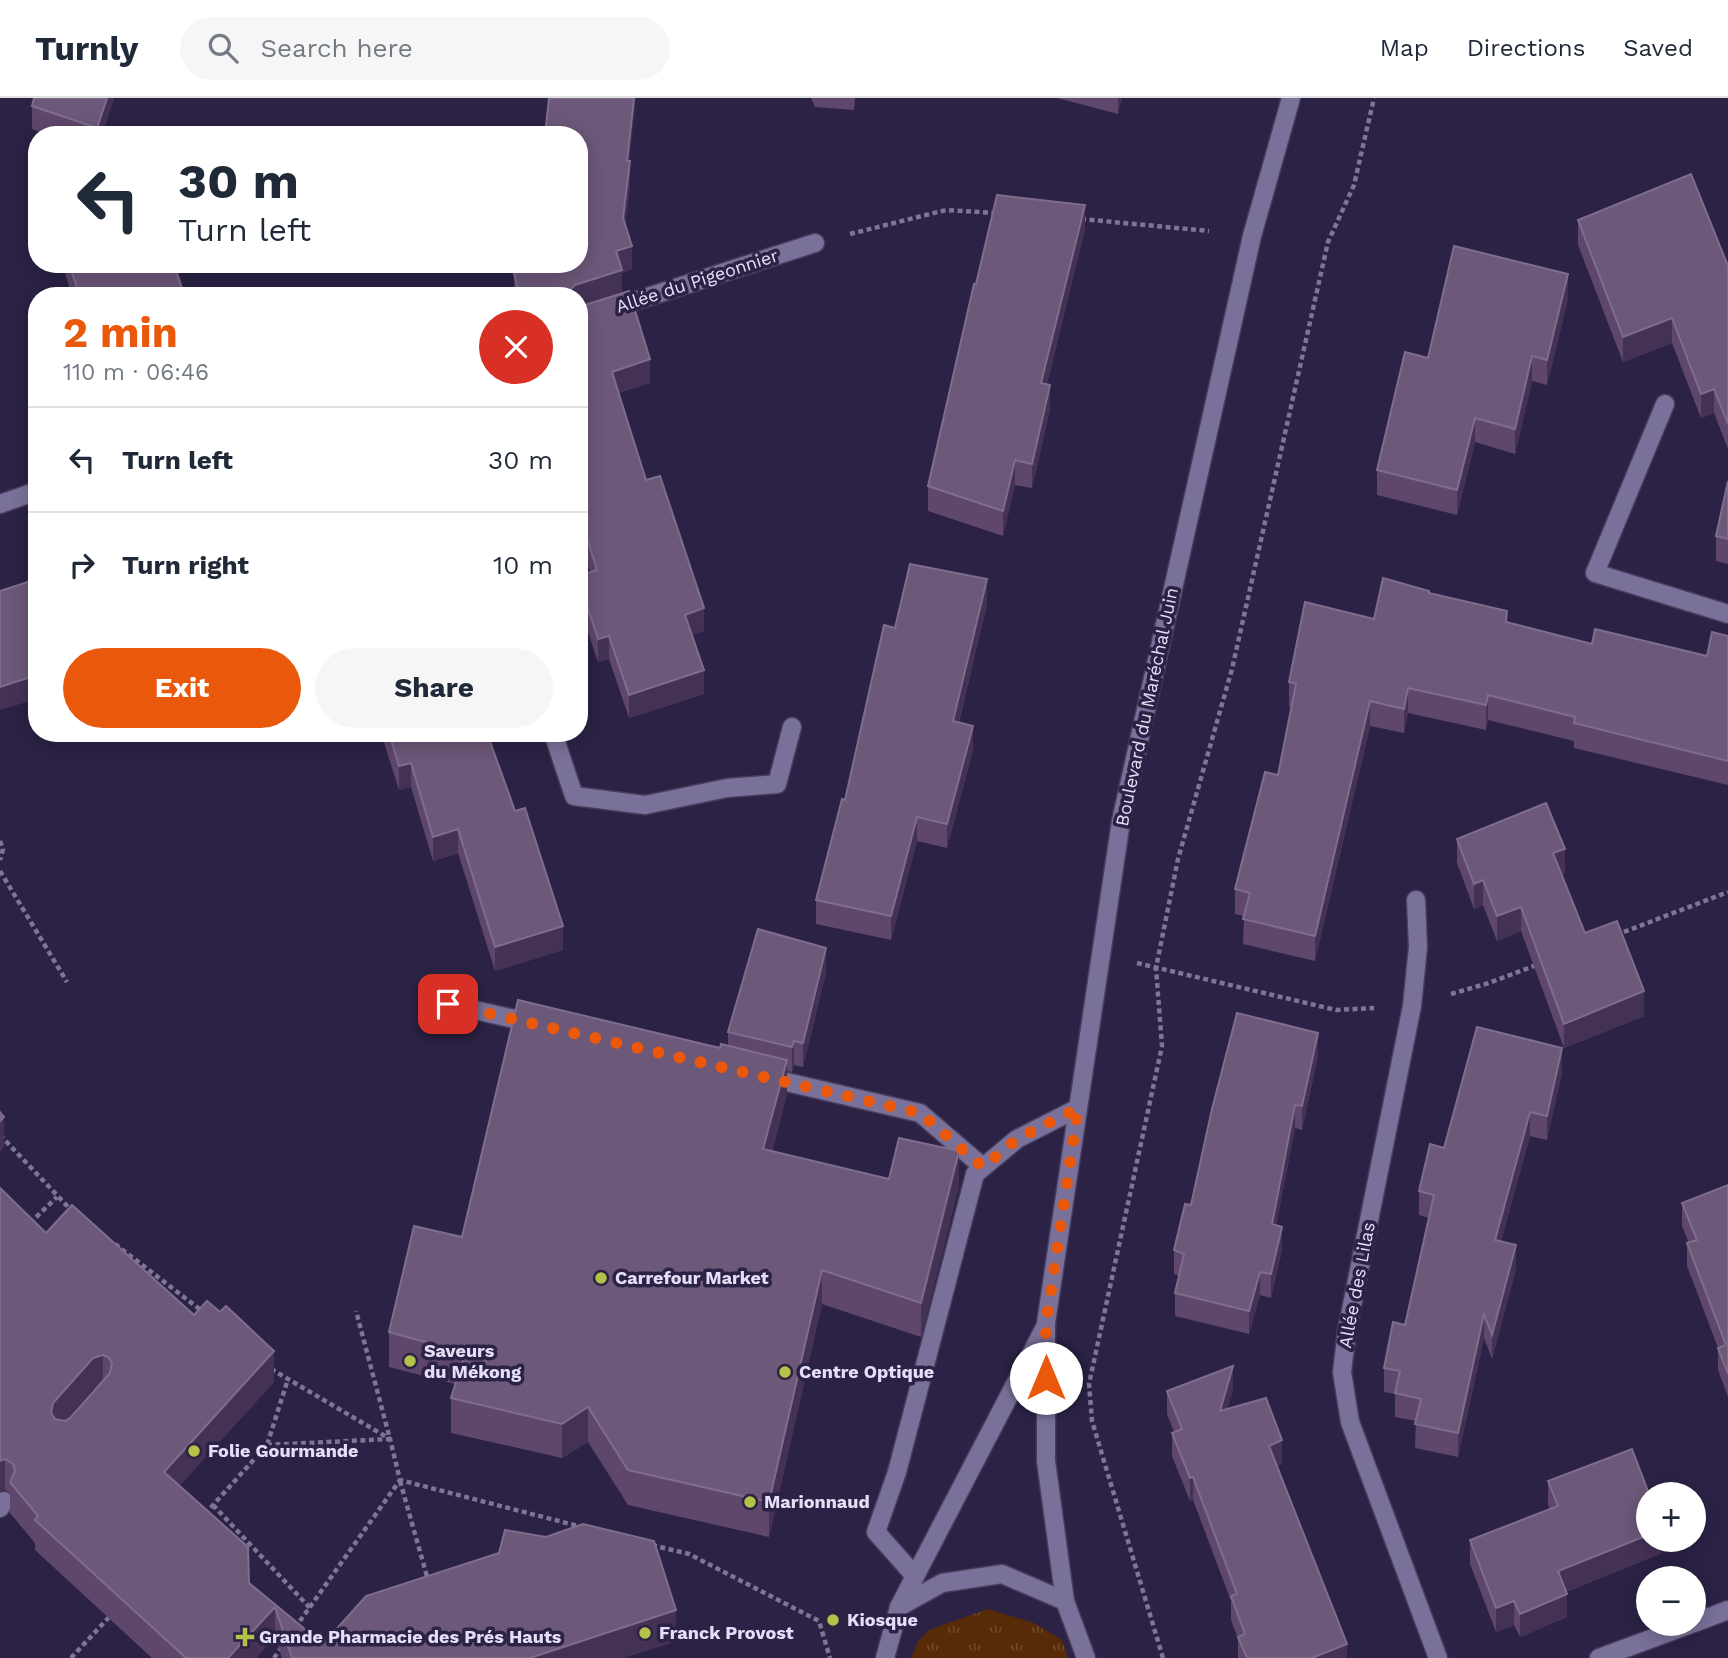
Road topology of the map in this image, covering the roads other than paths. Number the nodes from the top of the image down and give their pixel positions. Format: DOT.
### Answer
graph roads {
  1 [pos="1291,98"];
  2 [pos="814,243"];
  3 [pos="588,316"];
  4 [pos="1665,404"];
  5 [pos="28,495"];
  6 [pos="0,504"];
  7 [pos="1728,614"];
  8 [pos="792,727"];
  9 [pos="556,742"];
  10 [pos="1416,900"];
  11 [pos="448,1004"];
  12 [pos="556,1029"];
  13 [pos="745,1072"];
  14 [pos="1078,1108"];
  15 [pos="983,1167"];
  16 [pos="1046,1324"];
  17 [pos="915,1576"];
  18 [pos="1065,1601"];
  19 [pos="899,1607"];
  20 [pos="1728,1610"];
  21 [pos="1706,1618"];
  22 [pos="1657,1636"];
  23 [pos="885,1658"];
  24 [pos="1086,1658"];
  25 [pos="1438,1658"];
  26 [pos="1599,1658"];
  1 -- 14 [label="street, Boulevard du Maréchal Juin"];
  2 -- 3 [label="street, Allée du Pigeonnier"];
  4 -- 7 [label="street"];
  5 -- 6 [label="street"];
  8 -- 9 [label="street"];
  10 -- 25 [label="street, Allée des Lilas"];
  11 -- 12 [label="street"];
  13 -- 15 [label="street"];
  14 -- 15 [label="street"];
  14 -- 16 [label="street, Boulevard du Maréchal Juin"];
  15 -- 17 [label="street"];
  16 -- 17 [label="street, Boulevard du Maréchal Juin"];
  16 -- 18 [label="street, Boulevard du Maréchal Juin"];
  17 -- 19 [label="street, Boulevard du Maréchal Juin"];
  18 -- 19 [label="street"];
  18 -- 24 [label="street, Boulevard du Maréchal Juin"];
  19 -- 23 [label="street, Boulevard du Maréchal Juin"];
  20 -- 21 [label="street"];
  22 -- 26 [label="street"];
}
